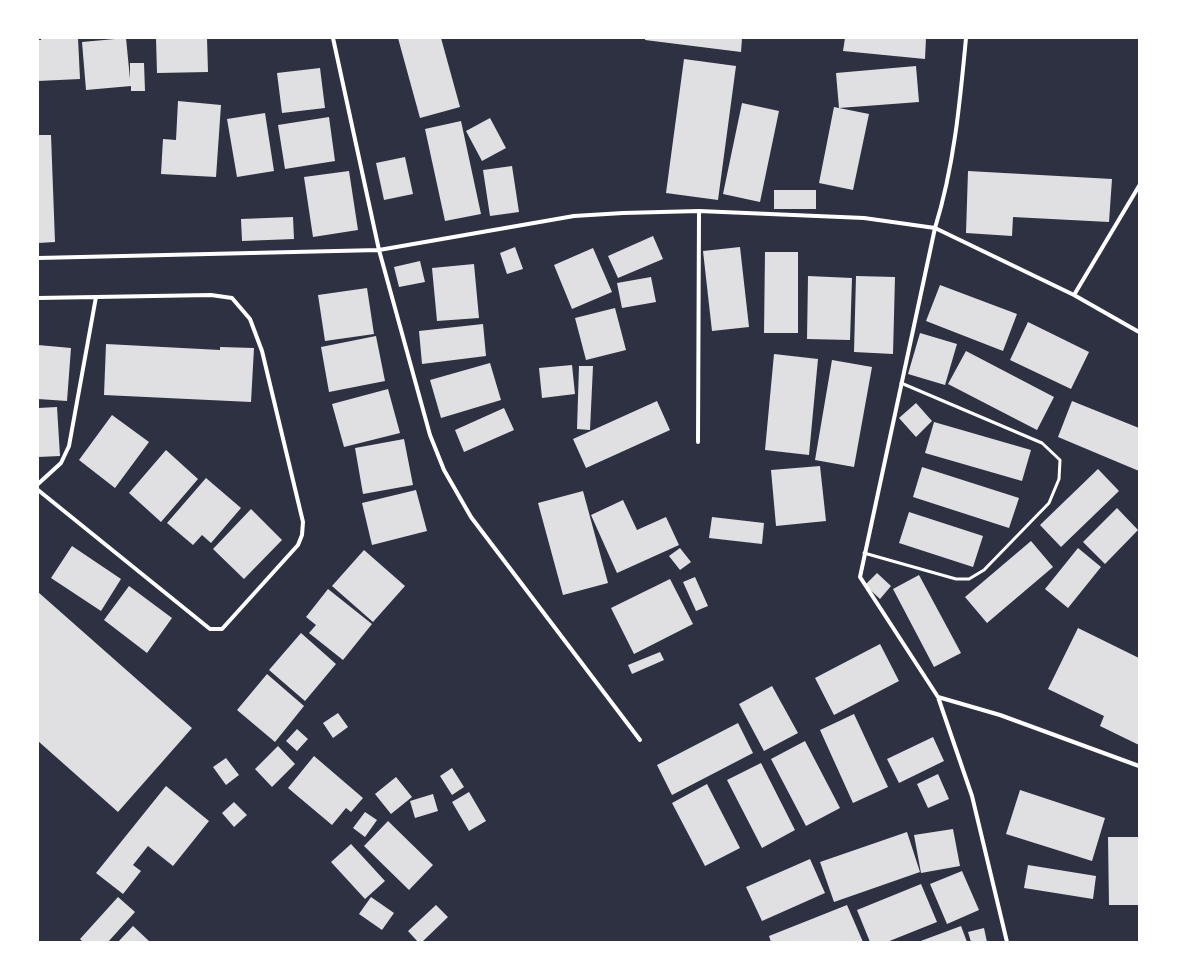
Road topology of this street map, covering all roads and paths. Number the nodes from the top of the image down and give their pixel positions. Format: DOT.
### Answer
graph roads {
  1 [pos="333,38"];
  2 [pos="966,38"];
  3 [pos="1139,186"];
  4 [pos="699,211"];
  5 [pos="935,228"];
  6 [pos="380,250"];
  7 [pos="38,258"];
  8 [pos="1074,295"];
  9 [pos="96,297"];
  10 [pos="38,298"];
  11 [pos="1139,332"];
  12 [pos="901,383"];
  13 [pos="698,442"];
  14 [pos="38,484"];
  15 [pos="38,490"];
  16 [pos="864,553"];
  17 [pos="938,697"];
  18 [pos="640,740"];
  19 [pos="1139,766"];
  20 [pos="1007,942"];
  1 -- 6 [label="street"];
  2 -- 5 [label="street"];
  3 -- 8 [label="street"];
  4 -- 5 [label="street"];
  4 -- 6 [label="street"];
  4 -- 13 [label="street"];
  5 -- 8 [label="street"];
  5 -- 12 [label="street"];
  6 -- 7 [label="street"];
  6 -- 18 [label="street"];
  8 -- 11 [label="street"];
  9 -- 10 [label="street"];
  9 -- 14 [label="street"];
  9 -- 15 [label="street"];
  12 -- 16 [label="street"];
  12 -- 16 [label="lane"];
  16 -- 17 [label="street"];
  17 -- 19 [label="street"];
  17 -- 20 [label="street"];
}
